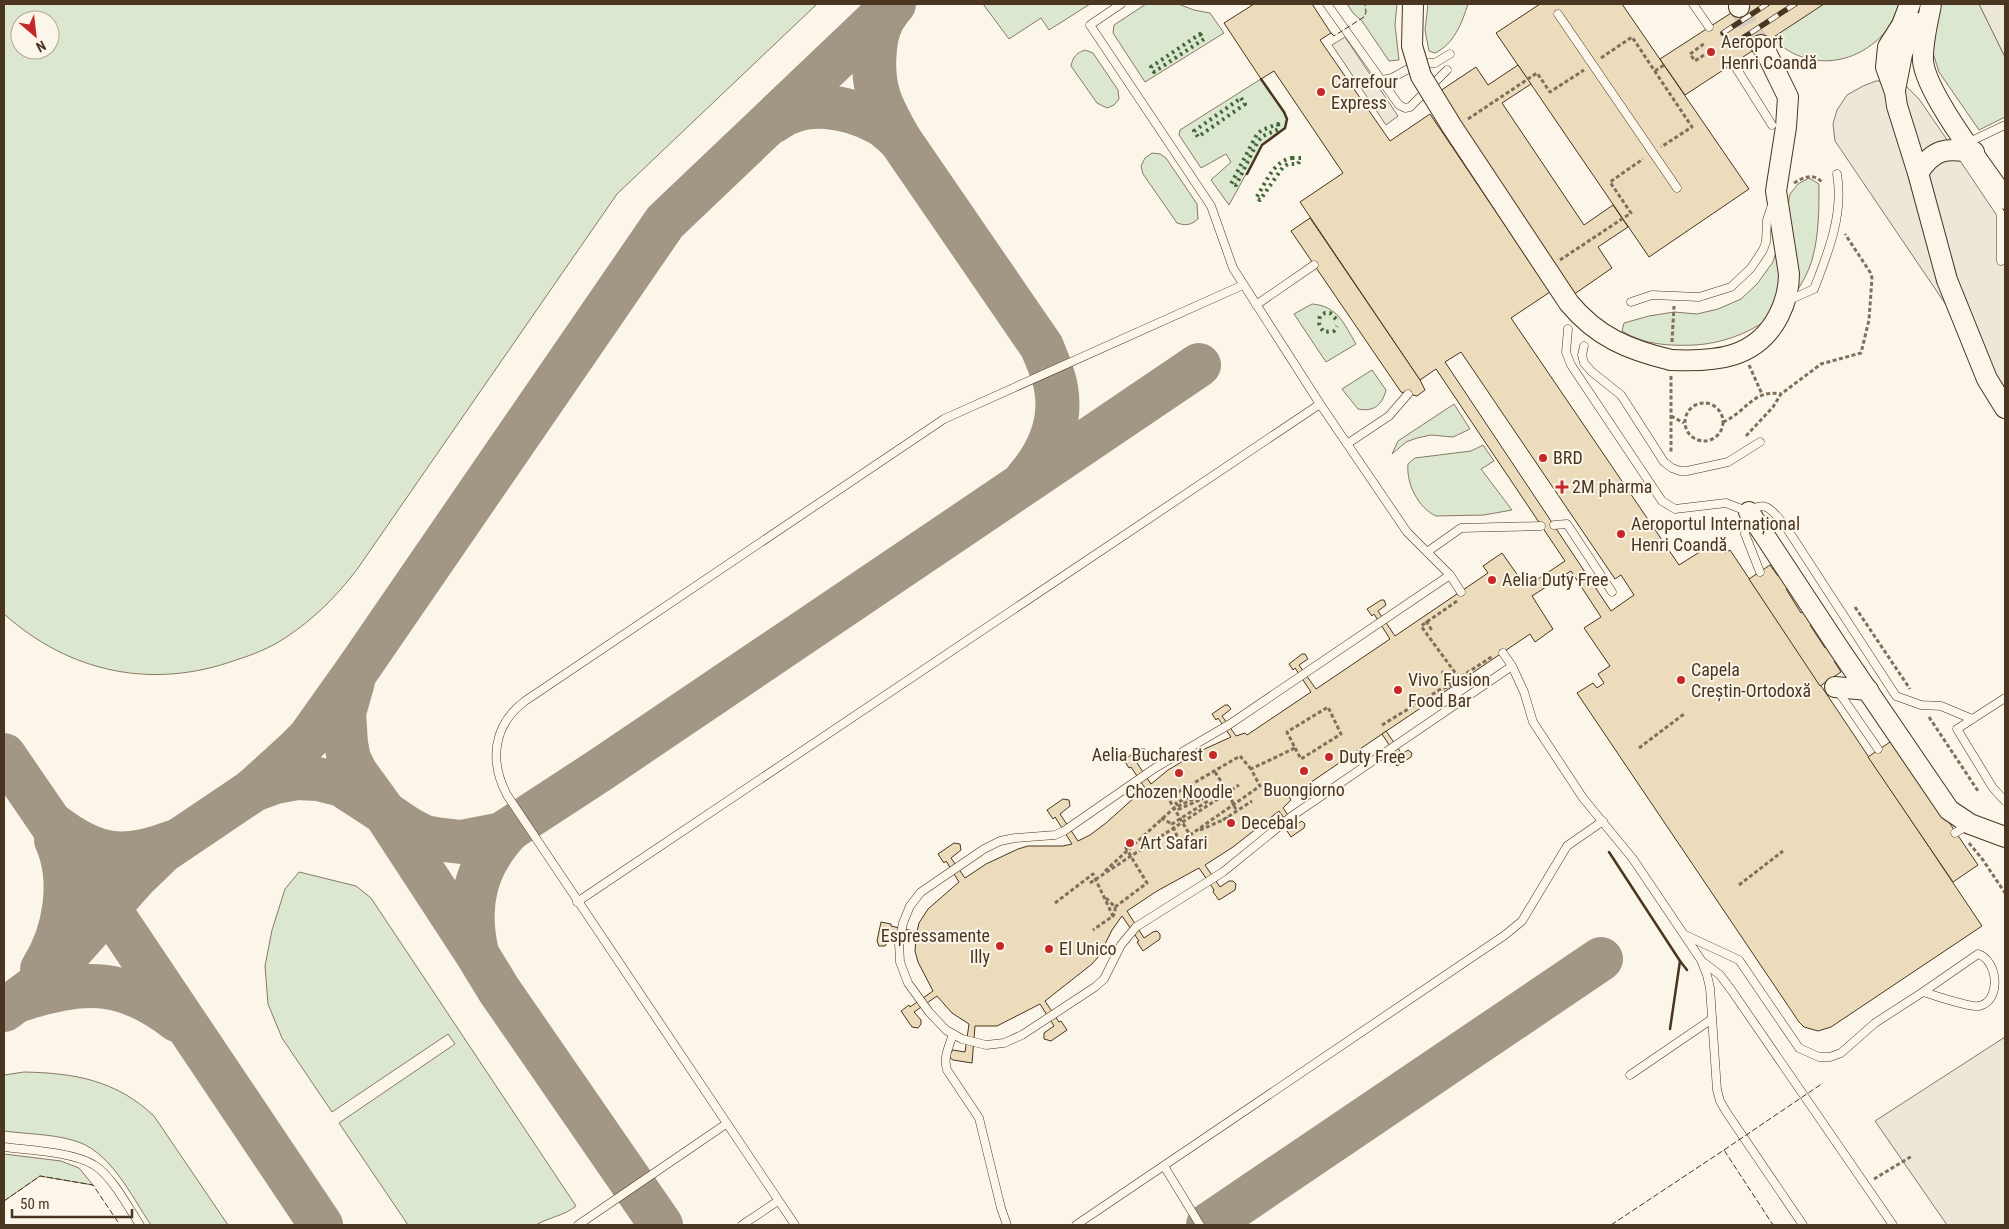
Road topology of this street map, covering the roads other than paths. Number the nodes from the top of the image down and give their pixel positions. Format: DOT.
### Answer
graph roads {
  1 [pos="1121,4"];
  2 [pos="1328,4"];
  3 [pos="1413,4"];
  4 [pos="1693,4"];
  5 [pos="1910,4"];
  6 [pos="1920,4"];
  7 [pos="1931,4"];
  8 [pos="1558,14"];
  9 [pos="1709,28"];
  10 [pos="1761,45"];
  11 [pos="1450,54"];
  12 [pos="1733,63"];
  13 [pos="1447,70"];
  14 [pos="1382,80"];
  15 [pos="1895,92"];
  16 [pos="1772,125"];
  17 [pos="2005,125"];
  18 [pos="1966,148"];
  19 [pos="1918,173"];
  20 [pos="1837,174"];
  21 [pos="1677,188"];
  22 [pos="1777,197"];
  23 [pos="2005,199"];
  24 [pos="2001,261"];
  25 [pos="1314,265"];
  26 [pos="1243,285"];
  27 [pos="1631,302"];
  28 [pos="1785,302"];
  29 [pos="1256,305"];
  30 [pos="1568,329"];
  31 [pos="1584,346"];
  32 [pos="1987,379"];
  33 [pos="1408,394"];
  34 [pos="2005,396"];
  35 [pos="1320,404"];
  36 [pos="2005,408"];
  37 [pos="1760,442"];
  38 [pos="1347,444"];
  39 [pos="1751,515"];
  40 [pos="1554,525"];
  41 [pos="1541,526"];
  42 [pos="1427,552"];
  43 [pos="1760,572"];
  44 [pos="1450,575"];
  45 [pos="1612,592"];
  46 [pos="1460,596"];
  47 [pos="1503,653"];
  48 [pos="1512,666"];
  49 [pos="1833,683"];
  50 [pos="1868,690"];
  51 [pos="2005,698"];
  52 [pos="1972,720"];
  53 [pos="1878,750"];
  54 [pos="2005,801"];
  55 [pos="1603,821"];
  56 [pos="2005,837"];
  57 [pos="577,902"];
  58 [pos="1684,934"];
  59 [pos="1701,960"];
  60 [pos="1923,992"];
  61 [pos="1712,1019"];
  62 [pos="953,1034"];
  63 [pos="1630,1075"];
  64 [pos="726,1124"];
  65 [pos="4,1147"];
  66 [pos="1164,1166"];
  67 [pos="778,1201"];
  68 [pos="140,1225"];
  69 [pos="578,1225"];
  70 [pos="742,1225"];
  71 [pos="795,1225"];
  72 [pos="1008,1225"];
  73 [pos="1076,1225"];
  74 [pos="1200,1225"];
  75 [pos="1803,1225"];
  76 [pos="1893,1225"];
  1 -- 26 [label="lane"];
  2 -- 14 [label="lane"];
  3 -- 28 [label="street, bridge"];
  4 -- 9 [label="lane"];
  5 -- 15 [label="street"];
  6 -- 15 [label="street"];
  7 -- 18 [label="street"];
  8 -- 21 [label="lane"];
  10 -- 22 [label="street"];
  11 -- 14 [label="lane"];
  12 -- 16 [label="lane"];
  13 -- 14 [label="lane"];
  15 -- 19 [label="street"];
  17 -- 18 [label="lane"];
  18 -- 19 [label="street"];
  18 -- 23 [label="street"];
  18 -- 24 [label="lane"];
  19 -- 32 [label="street"];
  20 -- 28 [label="lane"];
  22 -- 27 [label="lane"];
  22 -- 28 [label="street"];
  25 -- 29 [label="lane"];
  26 -- 29 [label="lane"];
  26 -- 57 [label="lane"];
  29 -- 35 [label="lane"];
  30 -- 39 [label="lane"];
  31 -- 37 [label="lane"];
  32 -- 34 [label="lane"];
  32 -- 36 [label="street"];
  33 -- 38 [label="lane"];
  35 -- 38 [label="lane"];
  35 -- 57 [label="lane"];
  38 -- 42 [label="lane"];
  39 -- 43 [label="lane"];
  39 -- 50 [label="street"];
  39 -- 52 [label="lane"];
  40 -- 45 [label="lane"];
  41 -- 42 [label="lane"];
  42 -- 44 [label="lane"];
  44 -- 46 [label="lane"];
  44 -- 62 [label="lane"];
  47 -- 48 [label="lane"];
  48 -- 55 [label="lane"];
  48 -- 62 [label="lane"];
  49 -- 50 [label="street"];
  49 -- 53 [label="lane"];
  50 -- 56 [label="street"];
  51 -- 52 [label="lane"];
  52 -- 54 [label="lane"];
  55 -- 58 [label="lane"];
  55 -- 66 [label="lane"];
  57 -- 64 [label="lane"];
  58 -- 59 [label="lane"];
  58 -- 60 [label="lane"];
  59 -- 61 [label="lane"];
  59 -- 76 [label="lane"];
  60 -- 60 [label="lane"];
  61 -- 63 [label="lane"];
  61 -- 75 [label="lane"];
  62 -- 72 [label="lane"];
  64 -- 67 [label="lane"];
  64 -- 69 [label="lane"];
  65 -- 68 [label="lane"];
  66 -- 73 [label="lane"];
  66 -- 74 [label="lane"];
  67 -- 70 [label="lane"];
  67 -- 71 [label="lane"];
}
